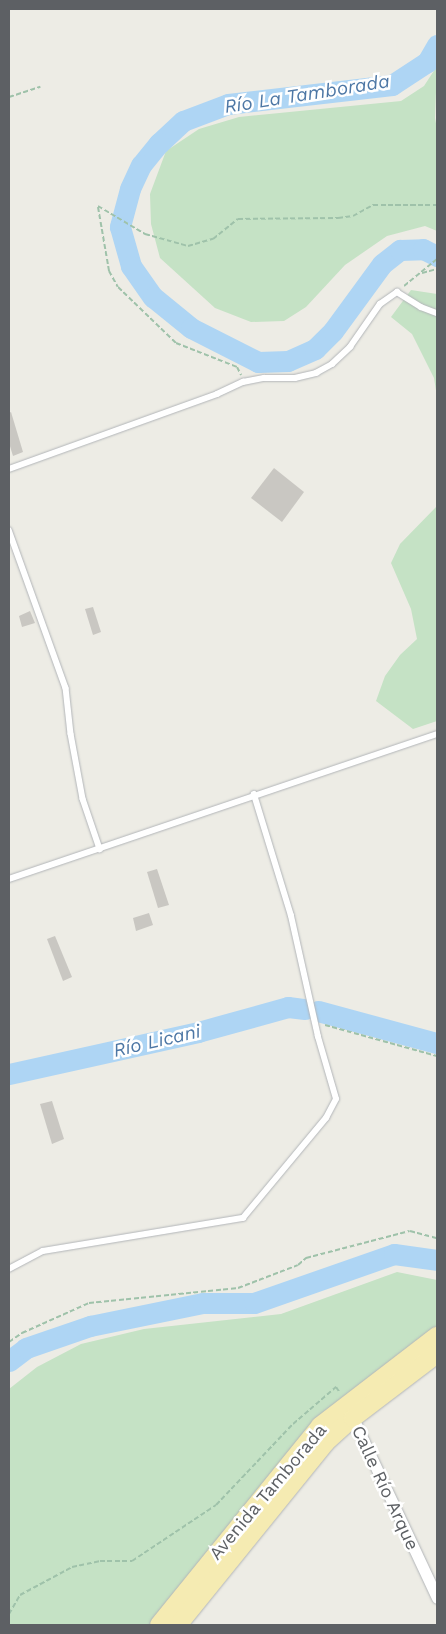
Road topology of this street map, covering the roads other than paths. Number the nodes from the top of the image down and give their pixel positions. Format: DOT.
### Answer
graph roads {
  1 [pos="437,313"];
  2 [pos="9,468"];
  3 [pos="9,530"];
  4 [pos="437,734"];
  5 [pos="254,795"];
  6 [pos="100,849"];
  7 [pos="9,879"];
  8 [pos="9,1270"];
  9 [pos="437,1336"];
  10 [pos="437,1354"];
  11 [pos="350,1411"];
  12 [pos="437,1598"];
  13 [pos="159,1625"];
  14 [pos="178,1625"];
  1 -- 2 [label="lane"];
  3 -- 6 [label="lane"];
  4 -- 5 [label="lane"];
  5 -- 6 [label="lane"];
  5 -- 8 [label="lane"];
  6 -- 7 [label="lane"];
  9 -- 11 [label="main road, Avenida Tamborada"];
  10 -- 11 [label="main road, Avenida Tamborada"];
  11 -- 12 [label="street, Calle Río Arque"];
  11 -- 13 [label="main road, Avenida Tamborada"];
  11 -- 14 [label="main road, Avenida Tamborada"];
}
